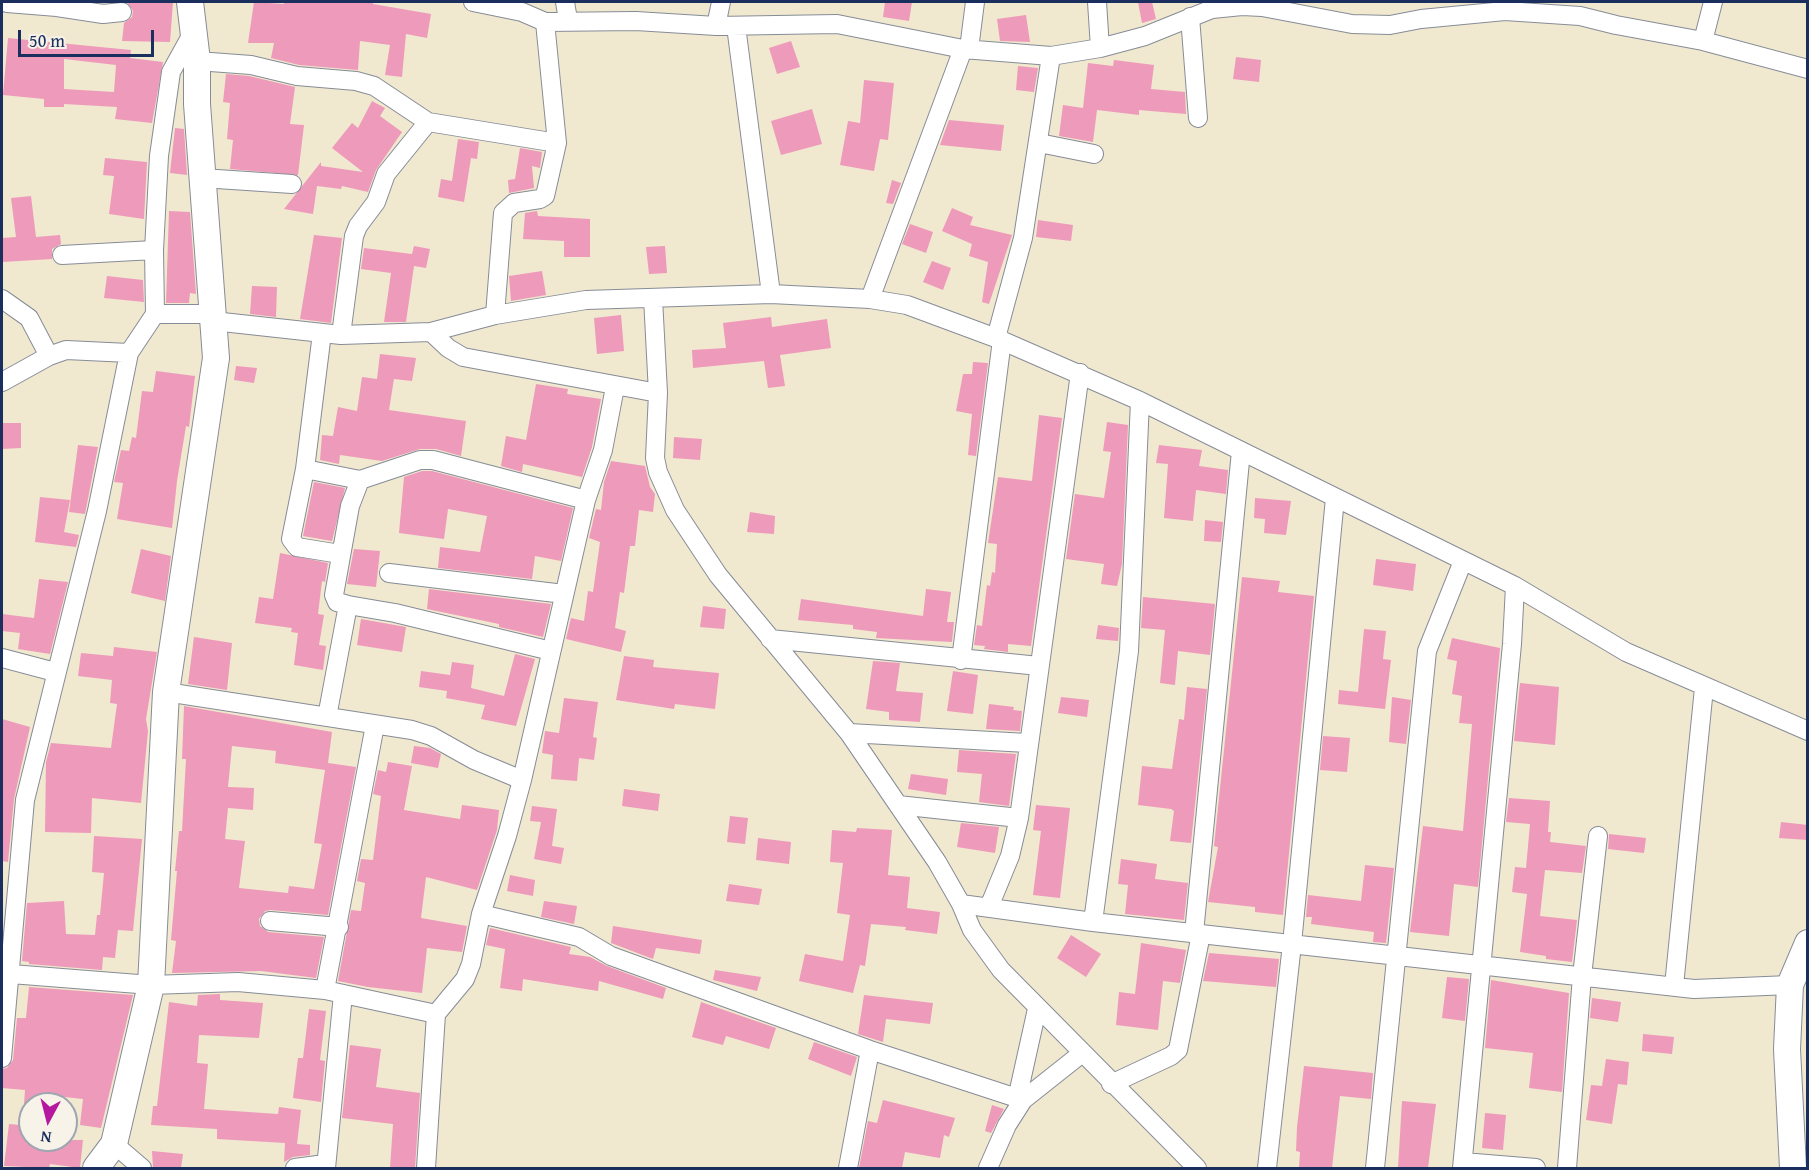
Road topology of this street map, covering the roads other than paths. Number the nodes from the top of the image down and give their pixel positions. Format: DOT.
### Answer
graph roads {
  1 [pos="190,2"];
  2 [pos="472,2"];
  3 [pos="566,2"];
  4 [pos="721,2"];
  5 [pos="975,2"];
  6 [pos="1096,2"];
  7 [pos="1713,2"];
  8 [pos="57,4"];
  9 [pos="6,6"];
  10 [pos="521,7"];
  11 [pos="1474,8"];
  12 [pos="122,12"];
  13 [pos="1190,17"];
  14 [pos="568,20"];
  15 [pos="546,22"];
  16 [pos="716,26"];
  17 [pos="736,26"];
  18 [pos="192,34"];
  19 [pos="1703,41"];
  20 [pos="1100,48"];
  21 [pos="966,49"];
  22 [pos="1051,56"];
  23 [pos="197,61"];
  24 [pos="1808,69"];
  25 [pos="1198,118"];
  26 [pos="428,122"];
  27 [pos="557,143"];
  28 [pos="1039,143"];
  29 [pos="1094,154"];
  30 [pos="202,178"];
  31 [pos="292,184"];
  32 [pos="154,250"];
  33 [pos="62,255"];
  34 [pos="771,294"];
  35 [pos="653,298"];
  36 [pos="2,299"];
  37 [pos="870,299"];
  38 [pos="155,314"];
  39 [pos="495,315"];
  40 [pos="212,317"];
  41 [pos="431,332"];
  42 [pos="322,333"];
  43 [pos="341,335"];
  44 [pos="999,339"];
  45 [pos="129,353"];
  46 [pos="49,356"];
  47 [pos="1080,373"];
  48 [pos="2,382"];
  49 [pos="615,387"];
  50 [pos="658,393"];
  51 [pos="1140,401"];
  52 [pos="1241,450"];
  53 [pos="305,469"];
  54 [pos="360,480"];
  55 [pos="1335,498"];
  56 [pos="586,500"];
  57 [pos="340,554"];
  58 [pos="1463,561"];
  59 [pos="388,573"];
  60 [pos="1515,586"];
  61 [pos="564,594"];
  62 [pos="348,605"];
  63 [pos="771,639"];
  64 [pos="551,651"];
  65 [pos="2,658"];
  66 [pos="961,660"];
  67 [pos="1039,666"];
  68 [pos="55,672"];
  69 [pos="1704,688"];
  70 [pos="166,692"];
  71 [pos="327,717"];
  72 [pos="375,725"];
  73 [pos="1808,731"];
  74 [pos="849,733"];
  75 [pos="1027,742"];
  76 [pos="522,780"];
  77 [pos="898,805"];
  78 [pos="1018,818"];
  79 [pos="1598,836"];
  80 [pos="961,904"];
  81 [pos="989,907"];
  82 [pos="481,914"];
  83 [pos="270,921"];
  84 [pos="1093,922"];
  85 [pos="339,927"];
  86 [pos="1198,933"];
  87 [pos="1808,942"];
  88 [pos="1292,944"];
  89 [pos="1397,956"];
  90 [pos="1481,966"];
  91 [pos="11,974"];
  92 [pos="1582,976"];
  93 [pos="151,985"];
  94 [pos="1790,985"];
  95 [pos="1674,987"];
  96 [pos="324,990"];
  97 [pos="343,994"];
  98 [pos="1037,1009"];
  99 [pos="436,1014"];
  100 [pos="870,1050"];
  101 [pos="1081,1054"];
  102 [pos="2,1058"];
  103 [pos="1111,1084"];
  104 [pos="1020,1099"];
  105 [pos="114,1144"];
  106 [pos="1463,1165"];
  107 [pos="326,1166"];
  108 [pos="96,1168"];
  109 [pos="142,1168"];
  110 [pos="295,1168"];
  111 [pos="426,1168"];
  112 [pos="848,1168"];
  113 [pos="988,1168"];
  114 [pos="1197,1168"];
  115 [pos="1267,1168"];
  116 [pos="1375,1168"];
  117 [pos="1536,1168"];
  118 [pos="1567,1168"];
  119 [pos="1793,1168"];
  1 -- 18 [label="street"];
  2 -- 10 [label="street"];
  3 -- 14 [label="street"];
  4 -- 16 [label="street"];
  5 -- 21 [label="street"];
  6 -- 20 [label="street"];
  7 -- 19 [label="street"];
  8 -- 9 [label="street"];
  8 -- 12 [label="street"];
  10 -- 15 [label="street"];
  11 -- 13 [label="street"];
  11 -- 19 [label="street"];
  13 -- 20 [label="street"];
  13 -- 25 [label="street"];
  14 -- 15 [label="street"];
  14 -- 16 [label="street"];
  15 -- 27 [label="street"];
  16 -- 17 [label="street"];
  17 -- 21 [label="street"];
  17 -- 34 [label="street"];
  18 -- 23 [label="street"];
  18 -- 32 [label="street"];
  19 -- 24 [label="street"];
  20 -- 22 [label="street"];
  21 -- 22 [label="street"];
  21 -- 37 [label="street"];
  22 -- 28 [label="street"];
  23 -- 26 [label="street"];
  23 -- 30 [label="street"];
  26 -- 27 [label="street"];
  26 -- 43 [label="street"];
  27 -- 39 [label="street"];
  28 -- 29 [label="street"];
  28 -- 44 [label="street"];
  30 -- 31 [label="street"];
  30 -- 40 [label="street"];
  32 -- 33 [label="street"];
  32 -- 38 [label="street"];
  34 -- 35 [label="street"];
  34 -- 37 [label="street"];
  35 -- 39 [label="street"];
  35 -- 50 [label="street"];
  36 -- 46 [label="street"];
  37 -- 44 [label="street"];
  38 -- 40 [label="street"];
  38 -- 45 [label="street"];
  39 -- 41 [label="street"];
  40 -- 42 [label="street"];
  40 -- 70 [label="street"];
  41 -- 43 [label="street"];
  41 -- 49 [label="street"];
  42 -- 43 [label="street"];
  42 -- 53 [label="street"];
  44 -- 47 [label="street"];
  44 -- 66 [label="street"];
  45 -- 46 [label="street"];
  45 -- 68 [label="street"];
  46 -- 48 [label="street"];
  47 -- 51 [label="street"];
  47 -- 67 [label="street"];
  49 -- 50 [label="street"];
  49 -- 56 [label="street"];
  50 -- 63 [label="street"];
  51 -- 52 [label="street"];
  51 -- 84 [label="street"];
  52 -- 55 [label="street"];
  52 -- 86 [label="street"];
  53 -- 54 [label="street"];
  53 -- 57 [label="street"];
  54 -- 56 [label="street"];
  54 -- 57 [label="street"];
  55 -- 58 [label="street"];
  55 -- 88 [label="street"];
  56 -- 61 [label="street"];
  57 -- 62 [label="street"];
  58 -- 60 [label="street"];
  58 -- 89 [label="street"];
  59 -- 61 [label="street"];
  60 -- 69 [label="street"];
  60 -- 90 [label="street"];
  61 -- 64 [label="street"];
  62 -- 64 [label="street"];
  62 -- 71 [label="street"];
  63 -- 66 [label="street"];
  63 -- 74 [label="street"];
  64 -- 76 [label="street"];
  65 -- 68 [label="street"];
  66 -- 67 [label="street"];
  67 -- 75 [label="street"];
  68 -- 91 [label="street"];
  69 -- 73 [label="street"];
  69 -- 95 [label="street"];
  70 -- 71 [label="street"];
  70 -- 93 [label="street"];
  71 -- 72 [label="street"];
  72 -- 76 [label="street"];
  72 -- 85 [label="street"];
  74 -- 75 [label="street"];
  74 -- 77 [label="street"];
  75 -- 78 [label="street"];
  76 -- 82 [label="street"];
  77 -- 78 [label="street"];
  77 -- 80 [label="street"];
  78 -- 81 [label="street"];
  79 -- 92 [label="street"];
  80 -- 81 [label="street"];
  80 -- 98 [label="street"];
  81 -- 84 [label="street"];
  82 -- 99 [label="street"];
  82 -- 100 [label="street"];
  83 -- 85 [label="street"];
  84 -- 86 [label="street"];
  85 -- 96 [label="street"];
  86 -- 88 [label="street"];
  86 -- 103 [label="street"];
  87 -- 94 [label="street"];
  88 -- 89 [label="street"];
  88 -- 115 [label="street"];
  89 -- 90 [label="street"];
  89 -- 116 [label="street"];
  90 -- 92 [label="street"];
  90 -- 106 [label="street"];
  91 -- 93 [label="street"];
  91 -- 102 [label="street"];
  92 -- 95 [label="street"];
  92 -- 118 [label="street"];
  93 -- 96 [label="street"];
  93 -- 105 [label="street"];
  94 -- 95 [label="street"];
  94 -- 119 [label="street"];
  96 -- 97 [label="street"];
  97 -- 99 [label="street"];
  97 -- 107 [label="street"];
  98 -- 101 [label="street"];
  98 -- 104 [label="street"];
  99 -- 111 [label="street"];
  100 -- 104 [label="street"];
  100 -- 112 [label="street"];
  101 -- 103 [label="street"];
  101 -- 104 [label="street"];
  103 -- 114 [label="street"];
  104 -- 113 [label="street"];
  105 -- 108 [label="street"];
  105 -- 109 [label="street"];
  106 -- 117 [label="street"];
  107 -- 110 [label="street"];
}
